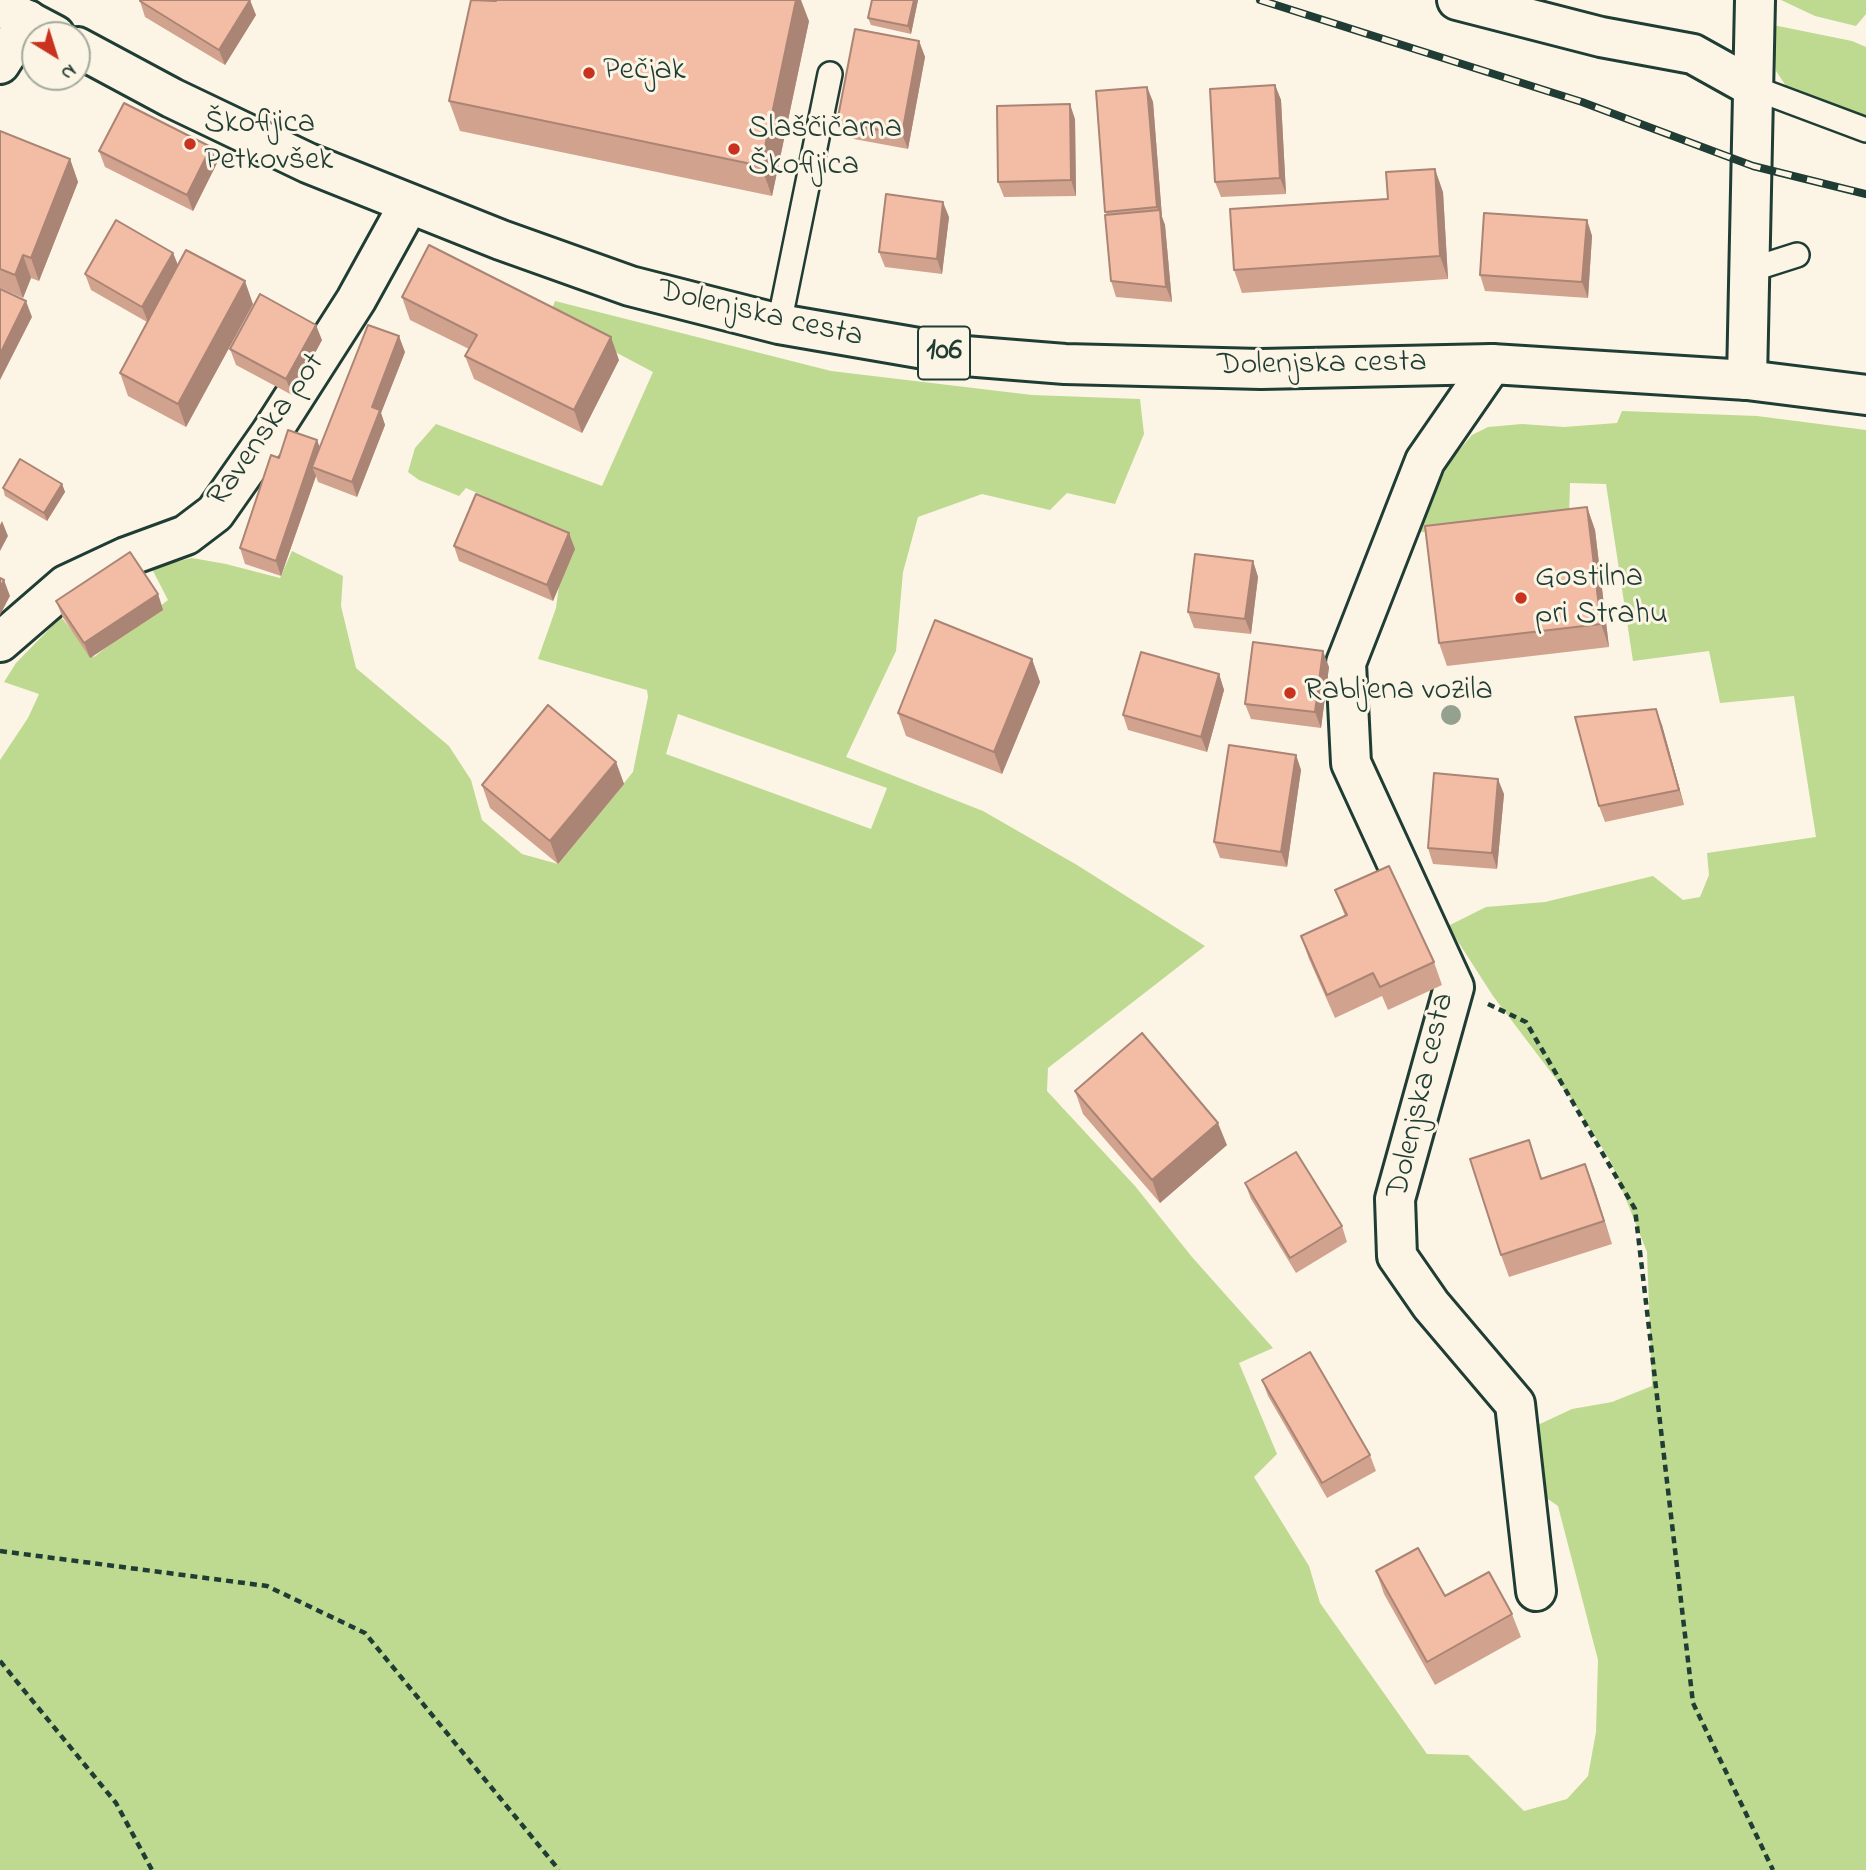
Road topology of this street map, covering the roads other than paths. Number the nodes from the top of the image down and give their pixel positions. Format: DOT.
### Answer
graph roads {
  1 [pos="1457,0"];
  2 [pos="1755,0"];
  3 [pos="27,20"];
  4 [pos="91,55"];
  5 [pos="0,64"];
  6 [pos="830,74"];
  7 [pos="1754,88"];
  8 [pos="1866,130"];
  9 [pos="409,204"];
  10 [pos="1797,255"];
  11 [pos="1751,270"];
  12 [pos="779,324"];
  13 [pos="1492,364"];
  14 [pos="1747,380"];
  15 [pos="1866,395"];
  16 [pos="0,642"];
  17 [pos="1536,1591"];
  1 -- 7 [label="street"];
  2 -- 7 [label="street"];
  3 -- 5 [label="street"];
  4 -- 9 [label="street, Dolenjska cesta / 106"];
  6 -- 12 [label="lane"];
  7 -- 8 [label="lane"];
  7 -- 11 [label="street"];
  9 -- 12 [label="street, Dolenjska cesta / 106"];
  9 -- 16 [label="street, Ravenska pot"];
  10 -- 11 [label="lane"];
  11 -- 14 [label="street"];
  12 -- 13 [label="street, Dolenjska cesta / 106"];
  13 -- 14 [label="street, Dolenjska cesta / 106"];
  13 -- 17 [label="street, Dolenjska cesta"];
  14 -- 15 [label="street, Dolenjska cesta / 106"];
}
